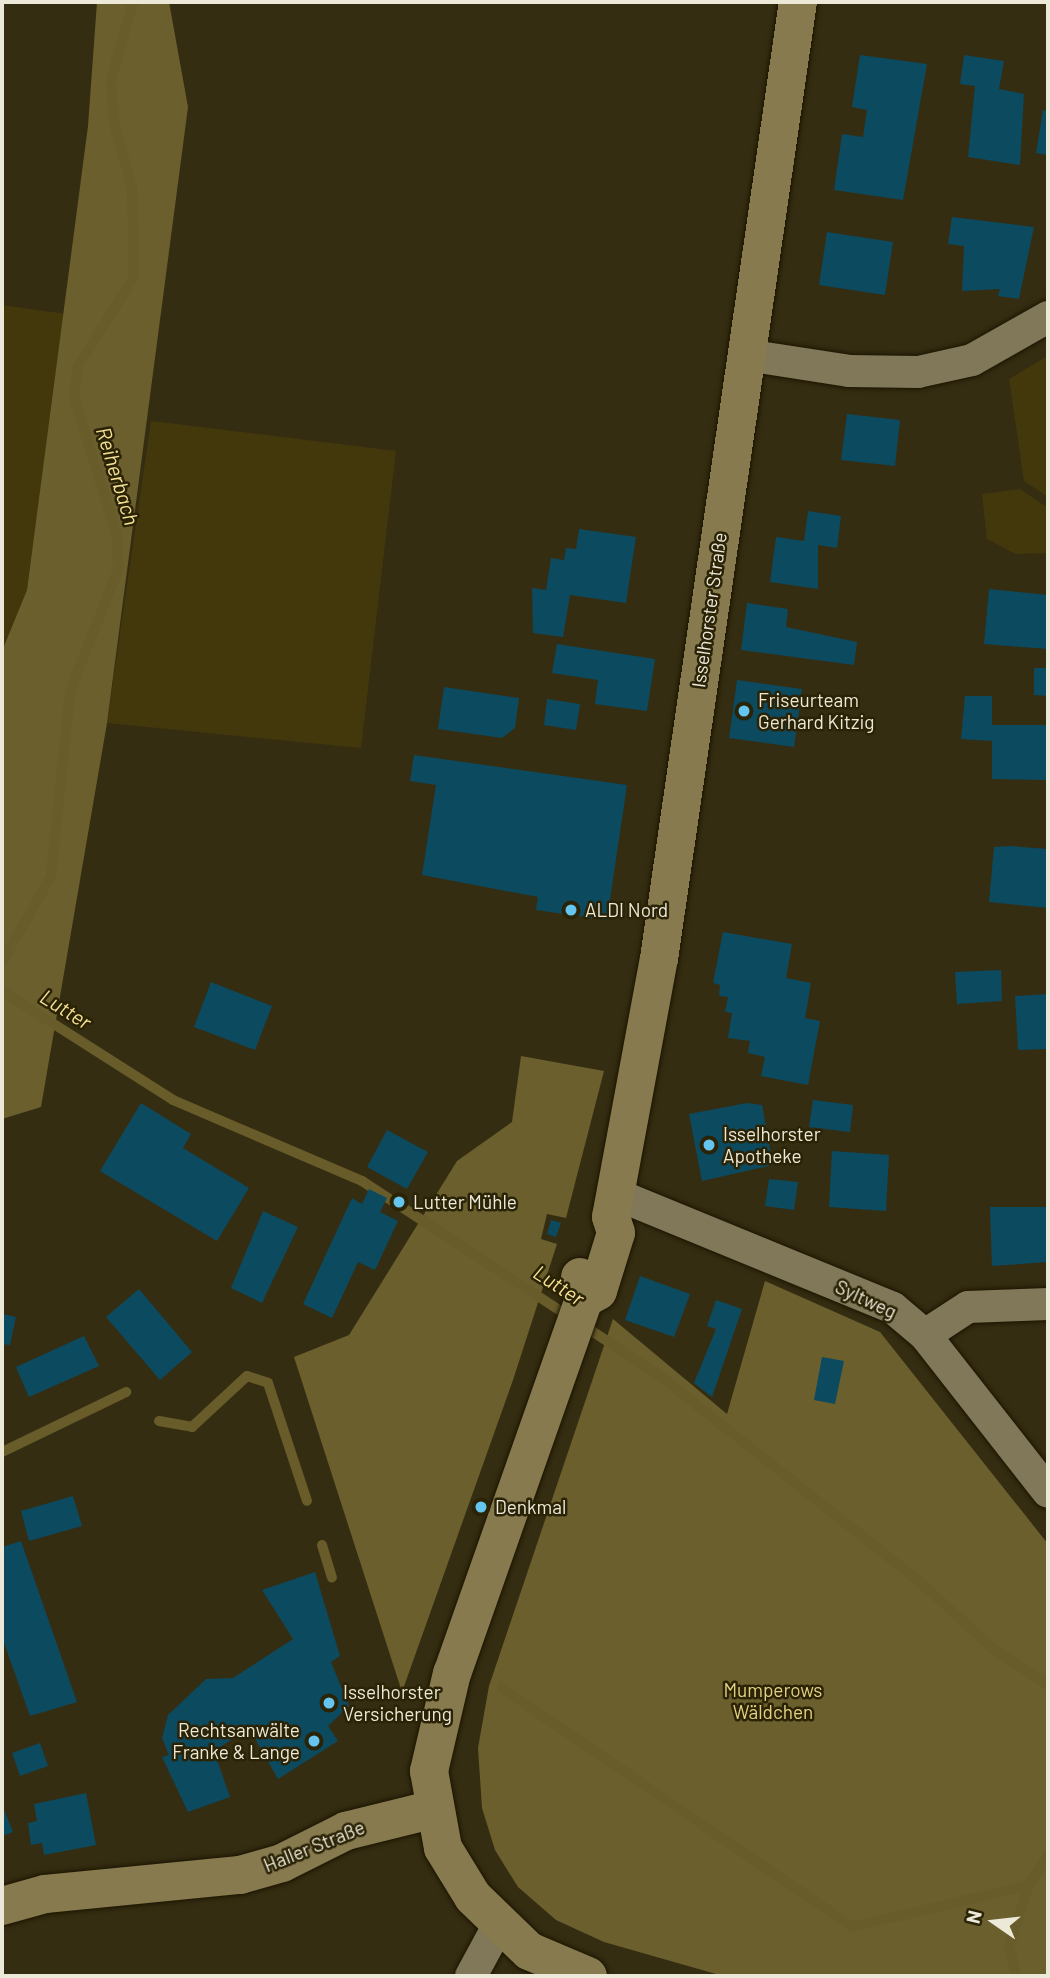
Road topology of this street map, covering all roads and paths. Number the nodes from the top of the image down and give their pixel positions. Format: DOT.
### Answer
graph roads {
  1 [pos="798,2"];
  2 [pos="1048,317"];
  3 [pos="746,355"];
  4 [pos="615,1206"];
  5 [pos="1048,1304"];
  6 [pos="925,1335"];
  7 [pos="1048,1492"];
  8 [pos="431,1810"];
  9 [pos="2,1906"];
  10 [pos="498,1926"];
  11 [pos="471,1976"];
  12 [pos="588,1976"];
  1 -- 3 [label="street, Isselhorster Straße"];
  2 -- 3 [label="street"];
  3 -- 4 [label="street, Isselhorster Straße"];
  4 -- 6 [label="street, Syltweg"];
  4 -- 8 [label="street, Isselhorster Straße"];
  5 -- 6 [label="street"];
  6 -- 7 [label="street, Syltweg"];
  8 -- 9 [label="street, Haller Straße"];
  8 -- 10 [label="street"];
  10 -- 11 [label="street"];
  10 -- 12 [label="street"];
}
